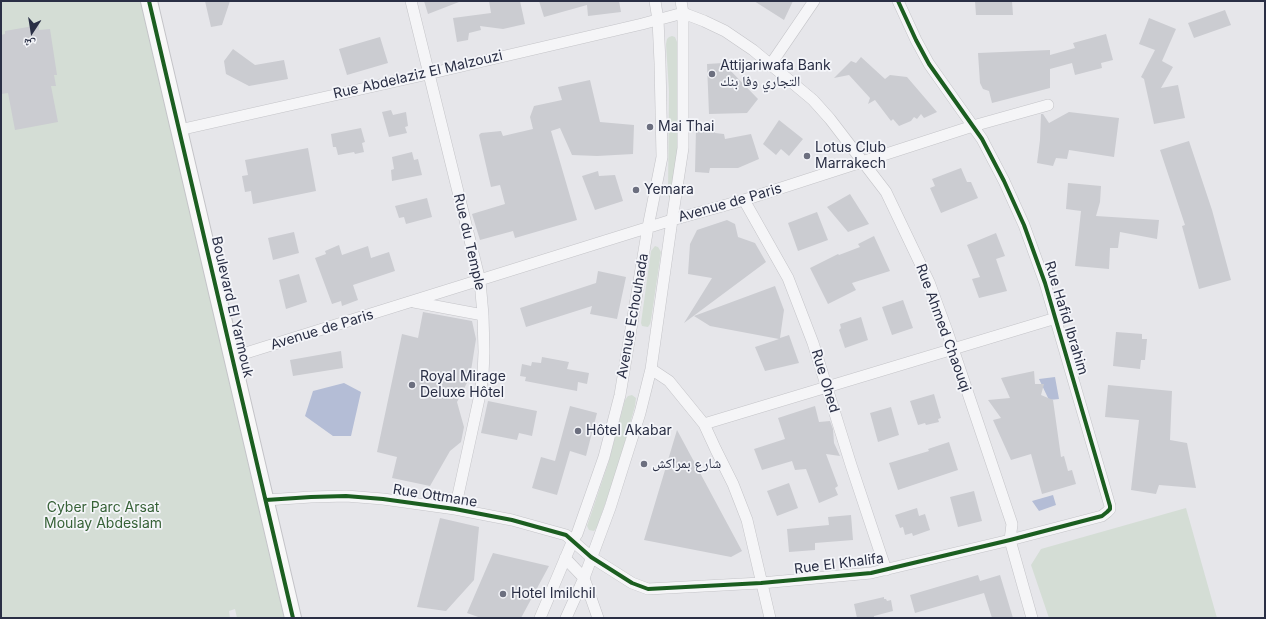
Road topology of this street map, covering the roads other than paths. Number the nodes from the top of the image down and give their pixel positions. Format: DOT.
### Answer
graph roads {
  1 [pos="149,1"];
  2 [pos="411,1"];
  3 [pos="655,1"];
  4 [pos="681,1"];
  5 [pos="814,1"];
  6 [pos="898,1"];
  7 [pos="683,14"];
  8 [pos="658,20"];
  9 [pos="771,64"];
  10 [pos="428,74"];
  11 [pos="1048,105"];
  12 [pos="973,126"];
  13 [pos="179,130"];
  14 [pos="863,162"];
  15 [pos="744,200"];
  16 [pos="672,220"];
  17 [pos="648,227"];
  18 [pos="480,281"];
  19 [pos="412,302"];
  20 [pos="483,315"];
  21 [pos="1056,318"];
  22 [pos="952,350"];
  23 [pos="233,357"];
  24 [pos="651,369"];
  25 [pos="826,387"];
  26 [pos="704,424"];
  27 [pos="266,500"];
  28 [pos="1110,506"];
  29 [pos="455,509"];
  30 [pos="573,540"];
  31 [pos="1010,540"];
  32 [pos="591,557"];
  33 [pos="565,558"];
  34 [pos="886,570"];
  35 [pos="584,578"];
  36 [pos="761,583"];
  37 [pos="293,618"];
  38 [pos="540,618"];
  39 [pos="566,618"];
  40 [pos="598,618"];
  41 [pos="770,618"];
  42 [pos="1032,618"];
  1 -- 13 [label="main road, Boulevard El Yarmouk"];
  2 -- 10 [label="street, Rue du Temple"];
  3 -- 8 [label="street, Avenue Echouhada"];
  4 -- 7 [label="street, Avenue Echouhada"];
  5 -- 9 [label="street"];
  6 -- 12 [label="street, Rue Hafid Ibrahim"];
  7 -- 8 [label="street"];
  7 -- 9 [label="street, Rue Ahmed Chaouqi"];
  7 -- 16 [label="street, Avenue Echouhada"];
  8 -- 10 [label="street, Rue Abdelaziz El Malzouzi"];
  8 -- 17 [label="street, Avenue Echouhada"];
  9 -- 14 [label="street, Rue Ahmed Chaouqi"];
  10 -- 13 [label="street, Rue Abdelaziz El Malzouzi"];
  10 -- 18 [label="street, Rue du Temple"];
  11 -- 12 [label="street, Avenue de Paris"];
  12 -- 14 [label="street, Avenue de Paris"];
  12 -- 21 [label="street, Rue Hafid Ibrahim"];
  13 -- 23 [label="main road, Boulevard El Yarmouk"];
  14 -- 15 [label="street, Avenue de Paris"];
  14 -- 22 [label="street, Rue Ahmed Chaouqi"];
  15 -- 16 [label="street, Avenue de Paris"];
  15 -- 25 [label="street, Rue Ohed"];
  16 -- 17 [label="street, Avenue de Paris"];
  16 -- 24 [label="street, Avenue Echouhada"];
  17 -- 18 [label="street, Avenue de Paris"];
  17 -- 30 [label="street, Avenue Echouhada"];
  18 -- 19 [label="street, Avenue de Paris"];
  18 -- 20 [label="street, Rue du Temple"];
  19 -- 20 [label="street, Avenue de Paris"];
  19 -- 23 [label="street, Avenue de Paris"];
  20 -- 29 [label="street, Rue du Temple"];
  21 -- 22 [label="street"];
  21 -- 28 [label="street, Rue Hafid Ibrahim"];
  22 -- 25 [label="street"];
  22 -- 31 [label="street, Rue Ahmed Chaouqi"];
  23 -- 27 [label="main road, Boulevard El Yarmouk"];
  24 -- 26 [label="street"];
  24 -- 32 [label="street, Avenue Echouhada"];
  25 -- 26 [label="street"];
  25 -- 34 [label="street, Rue Ohed"];
  26 -- 36 [label="street"];
  27 -- 29 [label="street, Rue Ottmane"];
  27 -- 37 [label="main road, Boulevard El Yarmouk"];
  28 -- 31 [label="street, Rue El Khalifa"];
  29 -- 30 [label="street, Rue Ottmane"];
  30 -- 32 [label="street, Rue Ottmane"];
  30 -- 33 [label="street, Avenue Echouhada"];
  31 -- 34 [label="street, Rue El Khalifa"];
  31 -- 42 [label="street, Rue Ahmed Chaouqi"];
  32 -- 35 [label="street, Avenue Echouhada"];
  32 -- 36 [label="street, Rue El Khalifa"];
  33 -- 35 [label="street"];
  33 -- 38 [label="street, Avenue Echouhada"];
  34 -- 36 [label="street, Rue El Khalifa"];
  35 -- 39 [label="street, Avenue Echouhada"];
  35 -- 40 [label="street"];
  36 -- 41 [label="street"];
}
